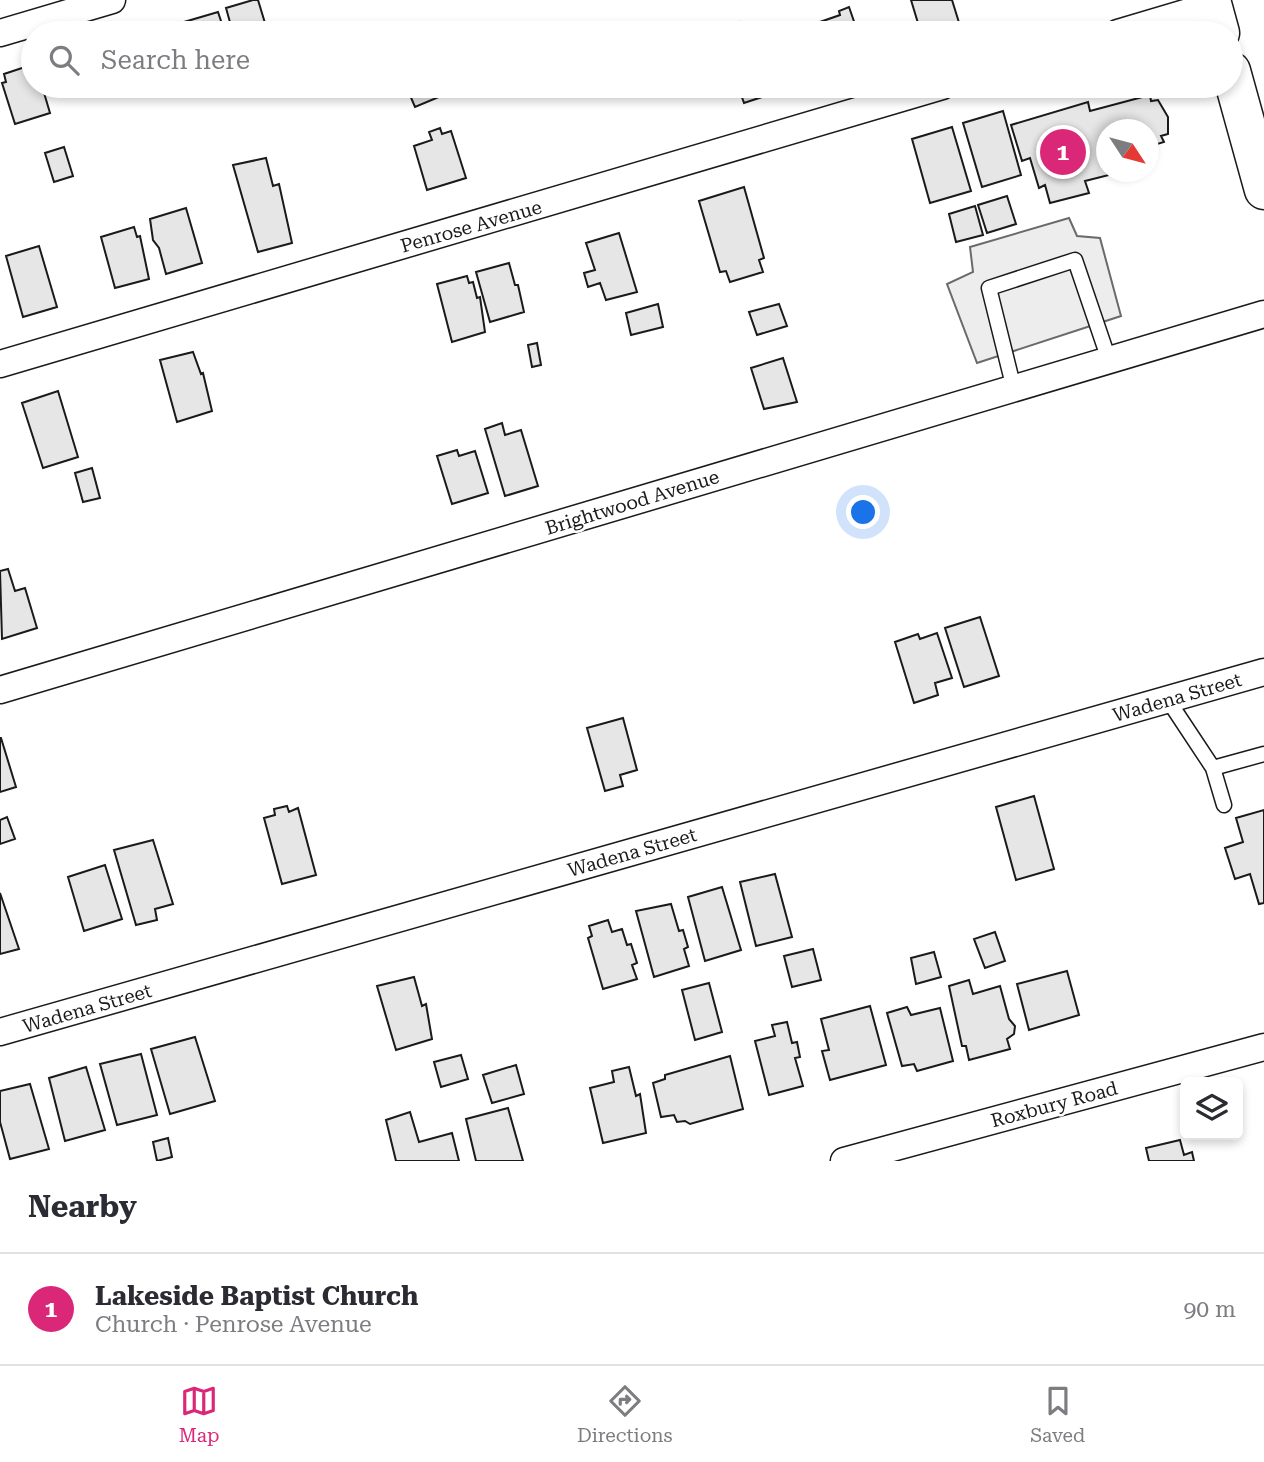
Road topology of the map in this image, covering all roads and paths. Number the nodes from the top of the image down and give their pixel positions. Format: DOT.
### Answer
graph roads {
  1 [pos="112,0"];
  2 [pos="1214,13"];
  3 [pos="41,21"];
  4 [pos="1176,21"];
  5 [pos="21,27"];
  6 [pos="0,33"];
  7 [pos="901,98"];
  8 [pos="1238,98"];
  9 [pos="1264,190"];
  10 [pos="1264,314"];
  11 [pos="1109,360"];
  12 [pos="0,364"];
  13 [pos="1014,389"];
  14 [pos="1264,672"];
  15 [pos="0,690"];
  16 [pos="1168,700"];
  17 [pos="1264,754"];
  18 [pos="1213,768"];
  19 [pos="1224,805"];
  20 [pos="0,1032"];
  21 [pos="1264,1046"];
  22 [pos="844,1161"];
  1 -- 3 [label="street"];
  2 -- 4 [label="street"];
  5 -- 6 [label="street"];
  7 -- 12 [label="street, Penrose Avenue"];
  8 -- 9 [label="main road"];
  10 -- 11 [label="street, Brightwood Avenue"];
  11 -- 13 [label="street, Brightwood Avenue"];
  11 -- 13 [label="lane"];
  13 -- 15 [label="street, Brightwood Avenue"];
  14 -- 16 [label="street, Wadena Street"];
  16 -- 18 [label="lane"];
  16 -- 20 [label="street, Wadena Street"];
  17 -- 18 [label="lane"];
  18 -- 19 [label="lane"];
  21 -- 22 [label="street, Roxbury Road"];
}
